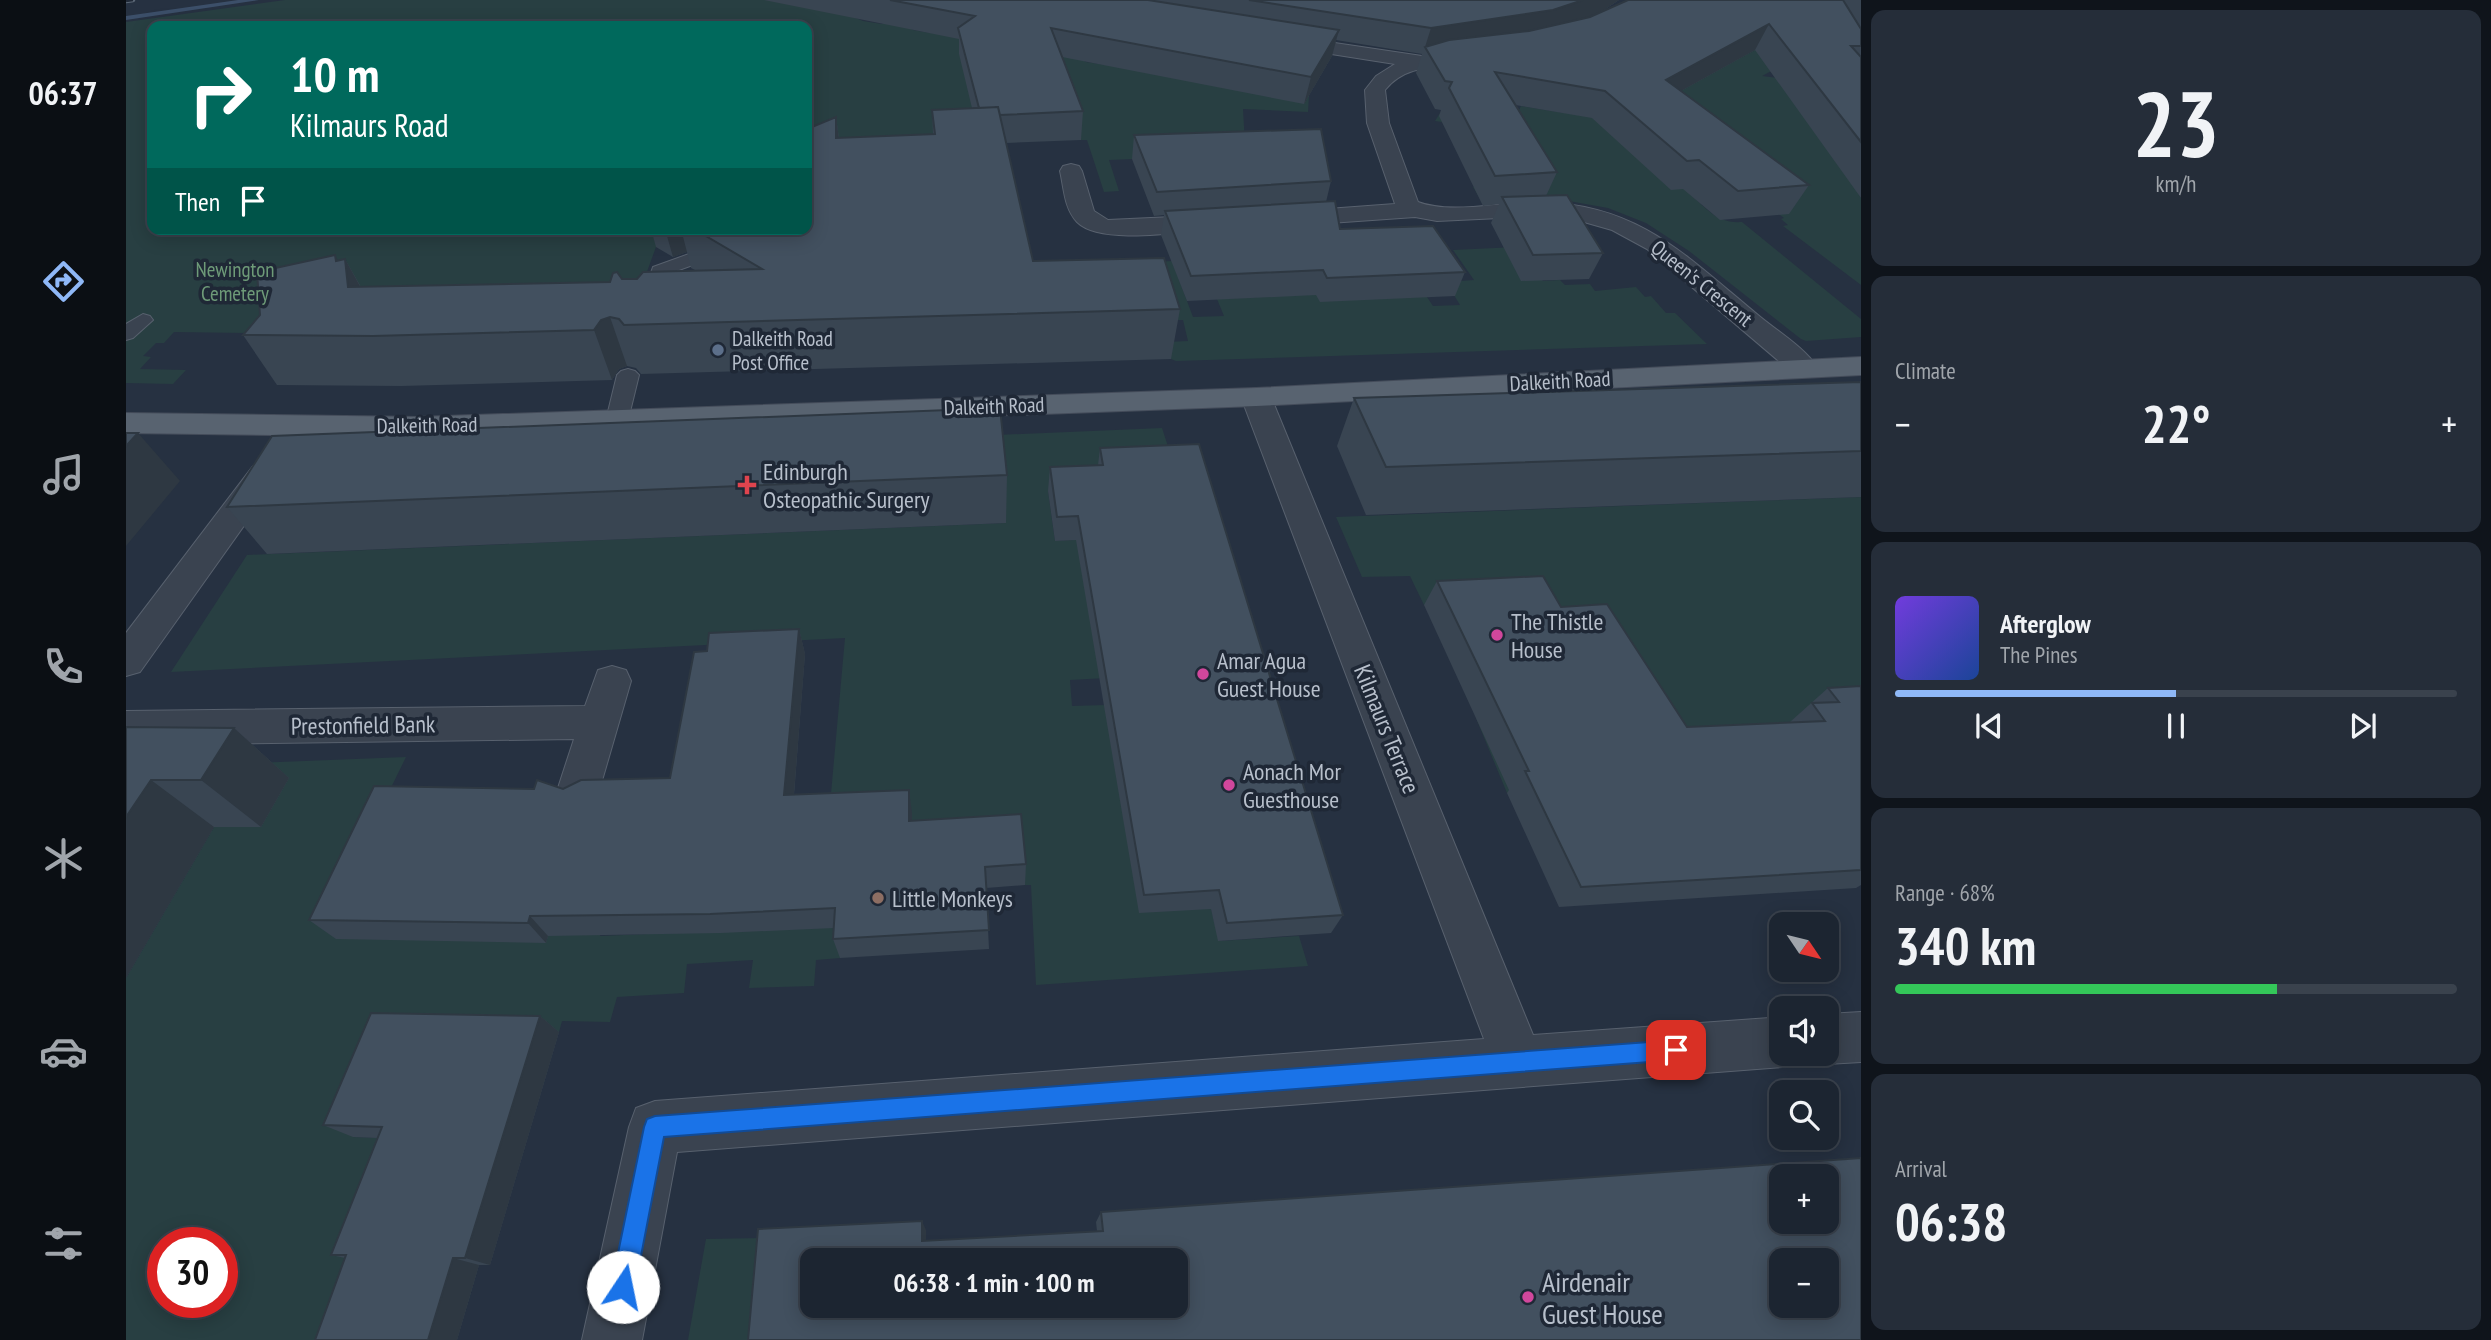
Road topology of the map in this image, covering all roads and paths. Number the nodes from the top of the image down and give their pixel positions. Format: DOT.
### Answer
graph roads {
  1 [pos="1261,37"];
  2 [pos="1486,55"];
  3 [pos="1421,62"];
  4 [pos="1071,171"];
  5 [pos="1416,210"];
  6 [pos="1260,220"];
  7 [pos="1233,221"];
  8 [pos="759,235"];
  9 [pos="143,320"];
  10 [pos="645,321"];
  11 [pos="126,334"];
  12 [pos="1861,366"];
  13 [pos="1804,368"];
  14 [pos="628,375"];
  15 [pos="1256,397"];
  16 [pos="617,419"];
  17 [pos="126,423"];
  18 [pos="300,427"];
  19 [pos="126,660"];
  20 [pos="612,681"];
  21 [pos="600,722"];
  22 [pos="126,728"];
  23 [pos="578,792"];
  24 [pos="1861,1037"];
  25 [pos="1839,1038"];
  26 [pos="1769,1043"];
  27 [pos="1518,1062"];
  28 [pos="612,1340"];
  1 -- 3 [label="street"];
  2 -- 3 [label="street"];
  3 -- 5 [label="street"];
  4 -- 7 [label="street"];
  5 -- 6 [label="street, Queen's Crescent"];
  5 -- 13 [label="street, Queen's Crescent"];
  8 -- 10 [label="lane"];
  9 -- 11 [label="lane"];
  12 -- 13 [label="main road, Dalkeith Road"];
  13 -- 15 [label="main road, Dalkeith Road"];
  14 -- 16 [label="lane"];
  15 -- 16 [label="main road, Dalkeith Road"];
  15 -- 27 [label="street, Kilmaurs Terrace"];
  16 -- 18 [label="main road, Dalkeith Road"];
  17 -- 18 [label="main road, Dalkeith Road"];
  18 -- 19 [label="street"];
  20 -- 21 [label="street"];
  21 -- 22 [label="street, Prestonfield Bank"];
  21 -- 23 [label="street"];
  24 -- 25 [label="street"];
  26 -- 27 [label="street"];
  27 -- 28 [label="street"];
}
